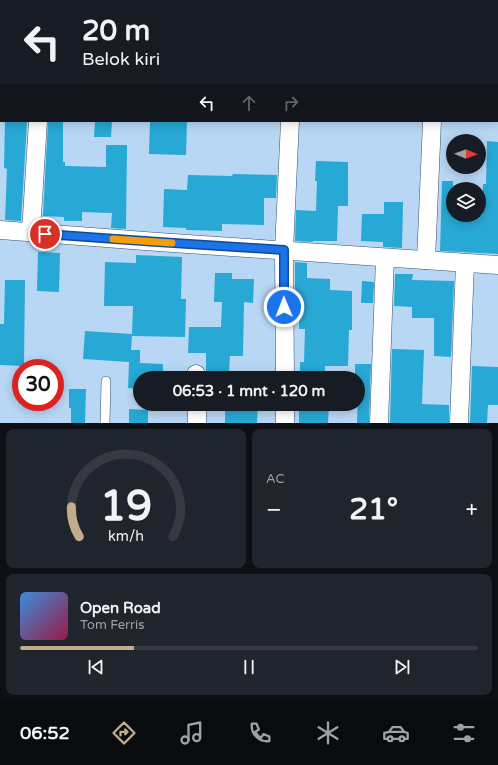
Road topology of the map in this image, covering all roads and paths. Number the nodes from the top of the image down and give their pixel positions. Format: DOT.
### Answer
graph roads {
  1 [pos="490,0"];
  2 [pos="498,0"];
  3 [pos="38,122"];
  4 [pos="290,122"];
  5 [pos="432,122"];
  6 [pos="0,230"];
  7 [pos="32,232"];
  8 [pos="284,250"];
  9 [pos="385,258"];
  10 [pos="426,260"];
  11 [pos="465,263"];
  12 [pos="498,265"];
  13 [pos="285,371"];
  14 [pos="106,381"];
  15 [pos="197,411"];
  16 [pos="285,411"];
  17 [pos="105,423"];
  18 [pos="197,423"];
  19 [pos="285,423"];
  20 [pos="379,423"];
  21 [pos="459,423"];
  1 -- 2 [label="street"];
  3 -- 7 [label="street"];
  4 -- 8 [label="street"];
  5 -- 10 [label="street"];
  6 -- 7 [label="street"];
  7 -- 8 [label="street"];
  8 -- 9 [label="street"];
  8 -- 13 [label="street"];
  9 -- 10 [label="street"];
  9 -- 20 [label="street"];
  10 -- 11 [label="street"];
  11 -- 12 [label="street"];
  11 -- 21 [label="street"];
  14 -- 17 [label="lane"];
  15 -- 18 [label="street"];
  16 -- 19 [label="street"];
}
